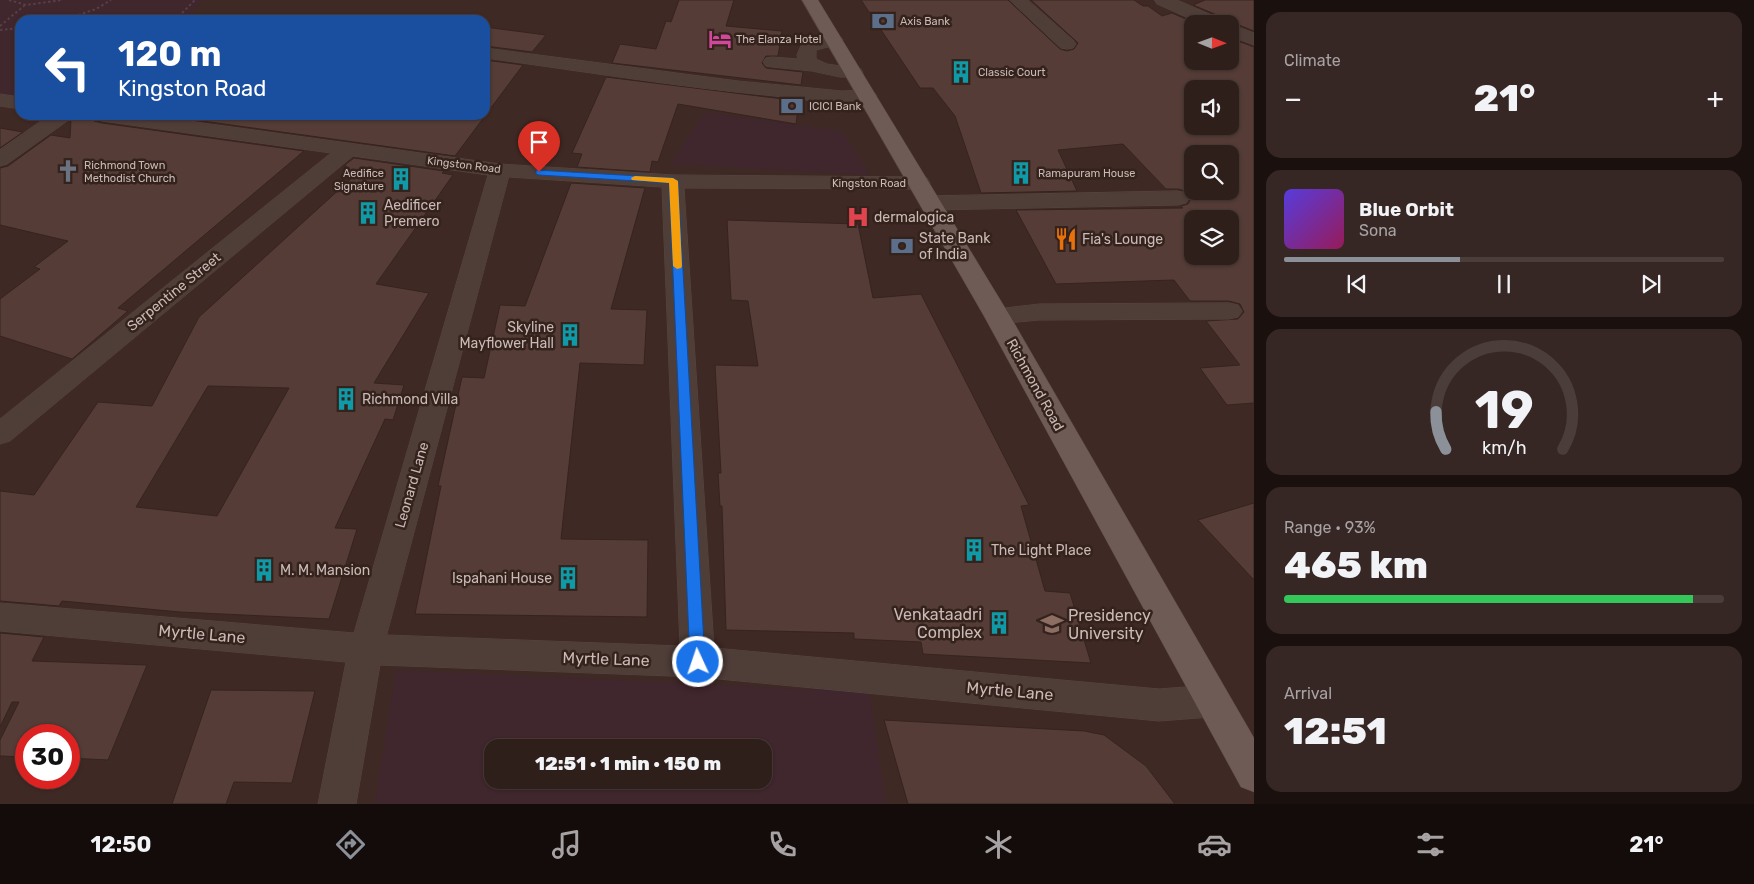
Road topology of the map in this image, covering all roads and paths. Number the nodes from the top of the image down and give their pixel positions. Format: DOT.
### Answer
graph roads {
  1 [pos="8,0"];
  2 [pos="62,0"];
  3 [pos="111,0"];
  4 [pos="187,0"];
  5 [pos="194,0"];
  6 [pos="810,0"];
  7 [pos="1018,0"];
  8 [pos="1163,0"];
  9 [pos="26,5"];
  10 [pos="77,15"];
  11 [pos="180,15"];
  12 [pos="1197,15"];
  13 [pos="0,26"];
  14 [pos="15,28"];
  15 [pos="0,30"];
  16 [pos="1239,34"];
  17 [pos="834,40"];
  18 [pos="1254,40"];
  19 [pos="1067,44"];
  20 [pos="490,54"];
  21 [pos="772,62"];
  22 [pos="814,66"];
  23 [pos="854,73"];
  24 [pos="867,96"];
  25 [pos="0,100"];
  26 [pos="15,102"];
  27 [pos="56,120"];
  28 [pos="137,120"];
  29 [pos="348,150"];
  30 [pos="0,160"];
  31 [pos="500,170"];
  32 [pos="673,181"];
  33 [pos="925,193"];
  34 [pos="1178,198"];
  35 [pos="1229,311"];
  36 [pos="997,316"];
  37 [pos="0,434"];
  38 [pos="0,617"];
  39 [pos="366,649"];
  40 [pos="698,662"];
  41 [pos="1211,701"];
  42 [pos="1254,774"];
  43 [pos="337,804"];
  1 -- 9 [label="path"];
  2 -- 9 [label="path"];
  3 -- 10 [label="path"];
  4 -- 5 [label="path"];
  5 -- 11 [label="path"];
  6 -- 17 [label="main road, Richmond Road"];
  7 -- 19 [label="street"];
  8 -- 12 [label="street"];
  9 -- 13 [label="path"];
  14 -- 15 [label="path"];
  16 -- 18 [label="street"];
  17 -- 22 [label="street"];
  17 -- 23 [label="main road, Richmond Road"];
  20 -- 24 [label="street"];
  21 -- 22 [label="street"];
  22 -- 23 [label="street"];
  23 -- 24 [label="main road, Richmond Road"];
  24 -- 33 [label="main road, Richmond Road"];
  25 -- 26 [label="street"];
  27 -- 30 [label="street"];
  28 -- 29 [label="street, Kingston Road"];
  29 -- 31 [label="street, Kingston Road"];
  29 -- 37 [label="street, Serpentine Street"];
  31 -- 32 [label="street, Kingston Road"];
  31 -- 39 [label="street, Leonard Lane"];
  32 -- 33 [label="street, Kingston Road"];
  32 -- 40 [label="street"];
  33 -- 34 [label="street, Kingston Road"];
  33 -- 36 [label="main road, Richmond Road"];
  35 -- 36 [label="street"];
  36 -- 41 [label="main road, Richmond Road"];
  38 -- 39 [label="street, Myrtle Lane"];
  39 -- 40 [label="street, Myrtle Lane"];
  39 -- 43 [label="street, Leonard Lane"];
  40 -- 41 [label="street, Myrtle Lane"];
  41 -- 42 [label="main road, Richmond Road"];
}
